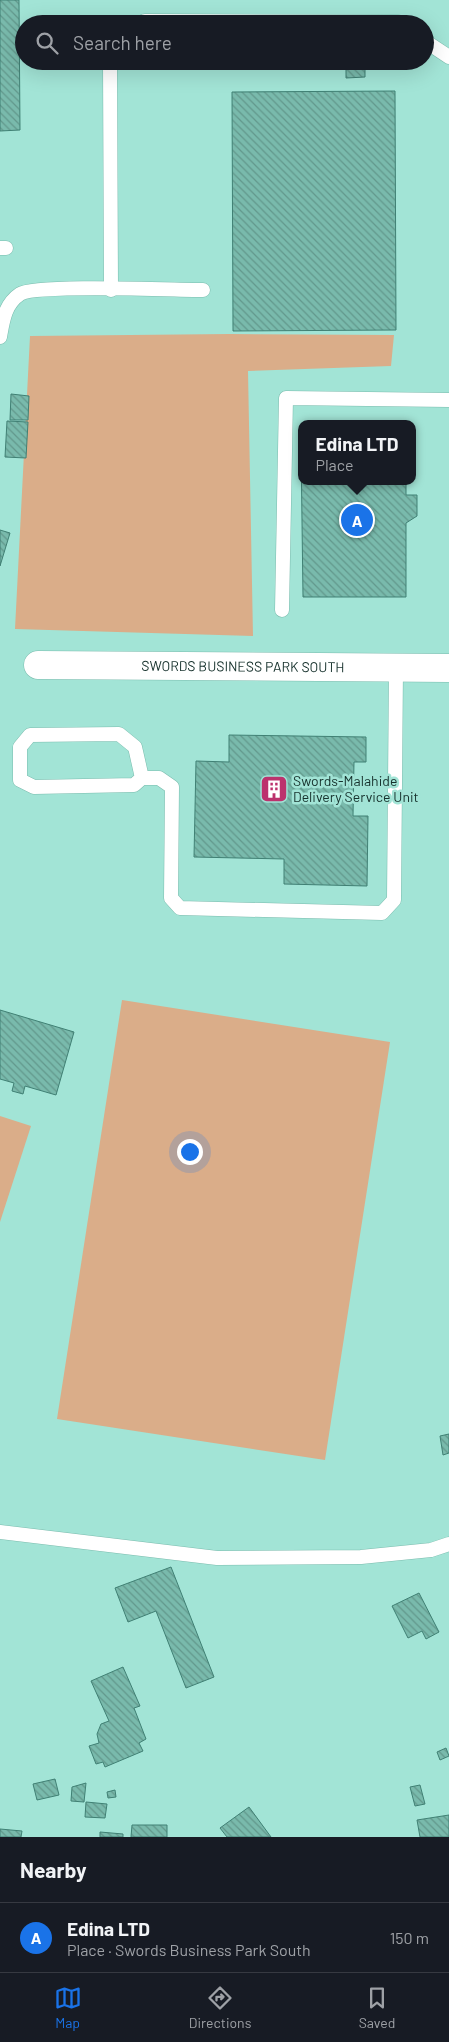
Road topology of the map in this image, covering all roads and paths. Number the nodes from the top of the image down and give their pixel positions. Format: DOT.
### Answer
graph roads {
  1 [pos="434,47"];
  2 [pos="449,57"];
  3 [pos="110,70"];
  4 [pos="111,290"];
  5 [pos="203,290"];
  6 [pos="0,337"];
  7 [pos="449,400"];
  8 [pos="282,610"];
  9 [pos="38,665"];
  10 [pos="449,668"];
  11 [pos="396,669"];
  12 [pos="142,778"];
  13 [pos="0,1532"];
  14 [pos="449,1544"];
  1 -- 2 [label="lane"];
  3 -- 4 [label="lane"];
  4 -- 5 [label="lane"];
  4 -- 6 [label="lane"];
  7 -- 8 [label="lane"];
  9 -- 11 [label="street, SWORDS BUSINESS PARK SOUTH"];
  10 -- 11 [label="street, SWORDS BUSINESS PARK SOUTH"];
  11 -- 12 [label="lane"];
  12 -- 12 [label="lane"];
  13 -- 14 [label="lane"];
}
